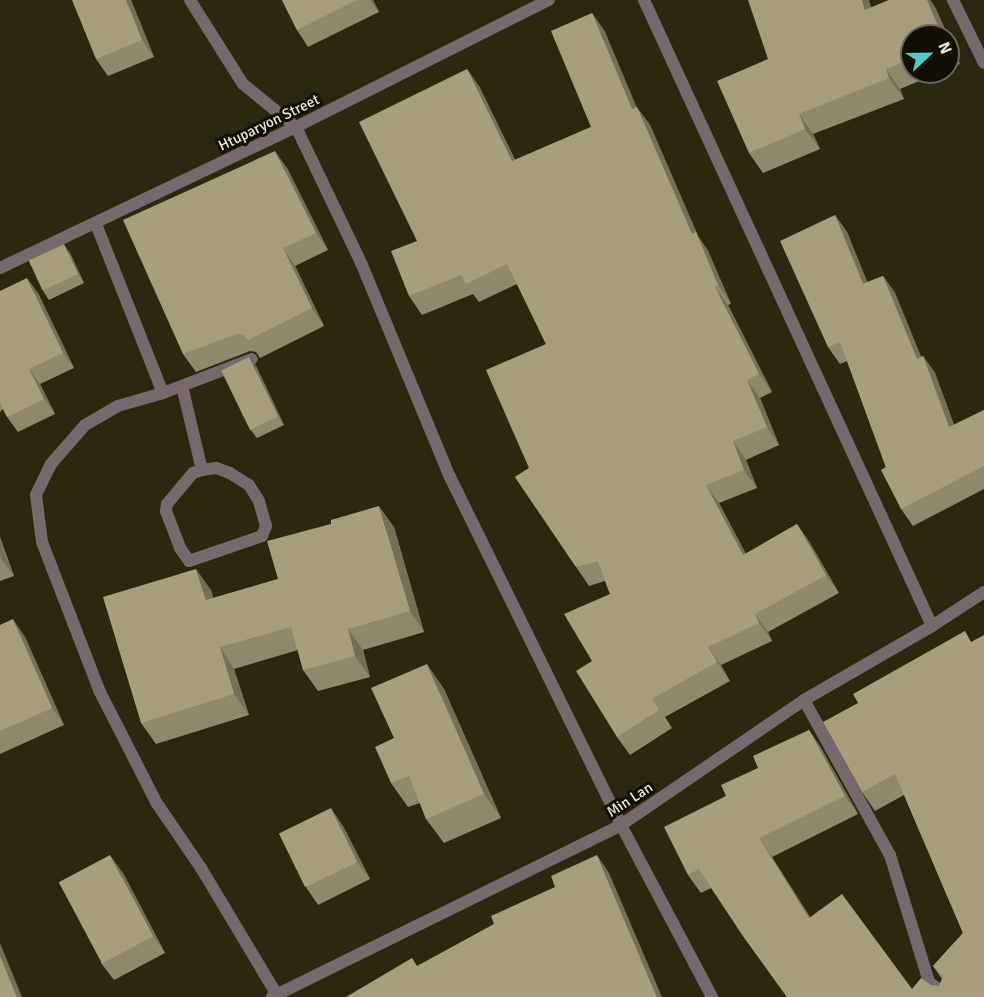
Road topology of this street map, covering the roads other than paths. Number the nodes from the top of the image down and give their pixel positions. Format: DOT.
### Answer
graph roads {
  1 [pos="190,0"];
  2 [pos="549,0"];
  3 [pos="644,0"];
  4 [pos="953,0"];
  5 [pos="984,63"];
  6 [pos="296,128"];
  7 [pos="96,224"];
  8 [pos="0,268"];
  9 [pos="252,359"];
  10 [pos="182,386"];
  11 [pos="163,393"];
  12 [pos="202,470"];
  13 [pos="984,592"];
  14 [pos="932,626"];
  15 [pos="804,700"];
  16 [pos="621,825"];
  17 [pos="274,996"];
  18 [pos="712,997"];
  19 [pos="948,997"];
  1 -- 6 [label="street"];
  2 -- 6 [label="street, Htuparyon Street"];
  3 -- 14 [label="street"];
  4 -- 5 [label="street"];
  6 -- 7 [label="street, Htuparyon Street"];
  6 -- 16 [label="street"];
  7 -- 8 [label="street, Htuparyon Street"];
  7 -- 11 [label="street"];
  9 -- 10 [label="street"];
  10 -- 11 [label="street"];
  10 -- 12 [label="street"];
  11 -- 17 [label="street"];
  12 -- 12 [label="street"];
  13 -- 14 [label="street, Min Lan"];
  14 -- 15 [label="street, Min Lan"];
  15 -- 16 [label="street, Min Lan"];
  15 -- 19 [label="street"];
  16 -- 17 [label="street, Min Lan"];
  16 -- 18 [label="street"];
}
